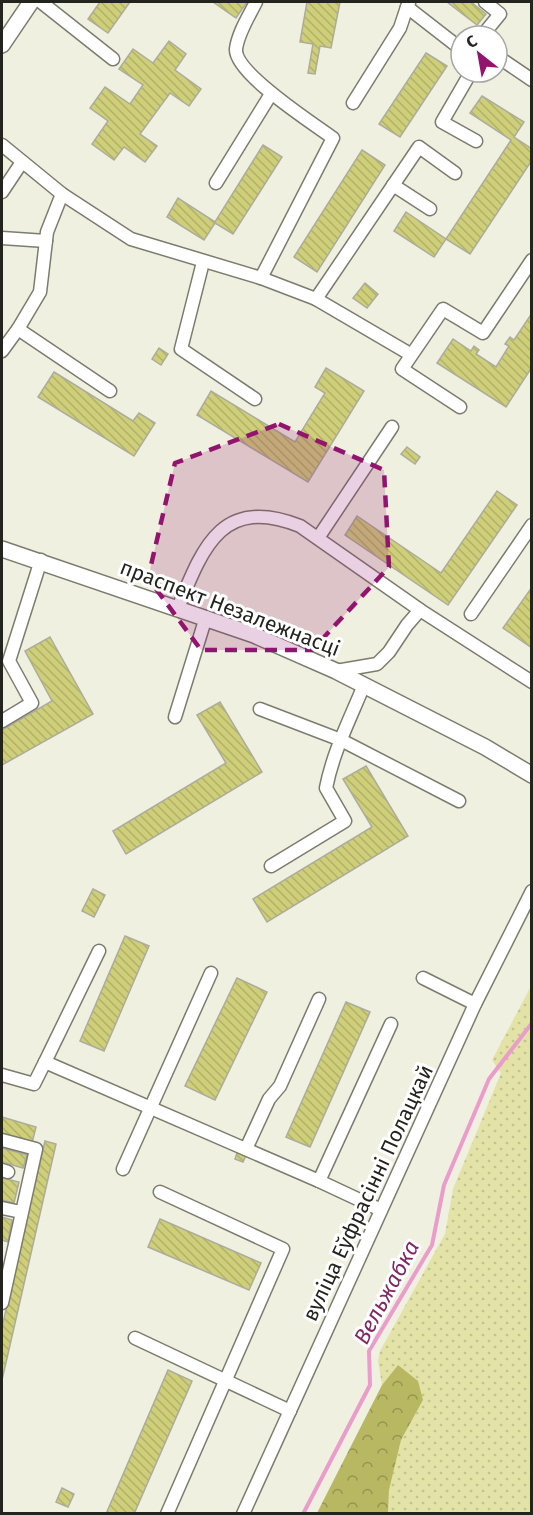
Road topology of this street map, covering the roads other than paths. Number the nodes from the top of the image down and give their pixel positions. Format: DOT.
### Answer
graph roads {
  1 [pos="31,2"];
  2 [pos="41,2"];
  3 [pos="256,2"];
  4 [pos="485,2"];
  5 [pos="408,4"];
  6 [pos="492,24"];
  7 [pos="449,39"];
  8 [pos="2,45"];
  9 [pos="113,59"];
  10 [pos="509,65"];
  11 [pos="531,80"];
  12 [pos="464,84"];
  13 [pos="271,94"];
  14 [pos="353,103"];
  15 [pos="476,141"];
  16 [pos="2,145"];
  17 [pos="22,162"];
  18 [pos="455,173"];
  19 [pos="216,183"];
  20 [pos="393,185"];
  21 [pos="2,192"];
  22 [pos="62,194"];
  23 [pos="430,209"];
  24 [pos="2,238"];
  25 [pos="46,241"];
  26 [pos="531,260"];
  27 [pos="203,262"];
  28 [pos="261,278"];
  29 [pos="316,299"];
  30 [pos="18,328"];
  31 [pos="2,351"];
  32 [pos="410,354"];
  33 [pos="110,391"];
  34 [pos="255,399"];
  35 [pos="460,407"];
  36 [pos="392,428"];
  37 [pos="531,525"];
  38 [pos="318,538"];
  39 [pos="2,549"];
  40 [pos="41,560"];
  41 [pos="178,608"];
  42 [pos="420,610"];
  43 [pos="471,614"];
  44 [pos="206,617"];
  45 [pos="336,671"];
  46 [pos="531,682"];
  47 [pos="364,685"];
  48 [pos="260,708"];
  49 [pos="175,717"];
  50 [pos="2,720"];
  51 [pos="341,740"];
  52 [pos="531,775"];
  53 [pos="459,801"];
  54 [pos="271,866"];
  55 [pos="531,891"];
  56 [pos="99,951"];
  57 [pos="212,973"];
  58 [pos="423,978"];
  59 [pos="319,999"];
  60 [pos="475,1004"];
  61 [pos="391,1024"];
  62 [pos="45,1062"];
  63 [pos="2,1075"];
  64 [pos="151,1108"];
  65 [pos="2,1140"];
  66 [pos="246,1149"];
  67 [pos="123,1169"];
  68 [pos="319,1181"];
  69 [pos="160,1191"];
  70 [pos="2,1208"];
  71 [pos="381,1210"];
  72 [pos="21,1212"];
  73 [pos="8,1250"];
  74 [pos="3,1295"];
  75 [pos="135,1338"];
  76 [pos="225,1381"];
  77 [pos="290,1411"];
  78 [pos="167,1514"];
  79 [pos="243,1514"];
  1 -- 8 [label="main road"];
  2 -- 9 [label="street"];
  3 -- 13 [label="street"];
  4 -- 6 [label="street"];
  5 -- 7 [label="street"];
  5 -- 14 [label="street"];
  10 -- 11 [label="street"];
  12 -- 15 [label="street"];
  13 -- 19 [label="street"];
  13 -- 28 [label="street"];
  16 -- 17 [label="street"];
  17 -- 21 [label="street"];
  17 -- 22 [label="street"];
  18 -- 20 [label="street"];
  20 -- 23 [label="street"];
  20 -- 29 [label="street"];
  22 -- 25 [label="street"];
  22 -- 27 [label="street"];
  24 -- 25 [label="street"];
  25 -- 30 [label="street"];
  26 -- 32 [label="street"];
  27 -- 28 [label="street"];
  27 -- 34 [label="street"];
  28 -- 29 [label="street"];
  29 -- 32 [label="street"];
  30 -- 31 [label="street"];
  30 -- 33 [label="street"];
  32 -- 35 [label="street"];
  36 -- 38 [label="street"];
  37 -- 43 [label="street"];
  38 -- 41 [label="street"];
  38 -- 42 [label="street"];
  39 -- 40 [label="main road, праспект Незалежнасці"];
  40 -- 41 [label="main road, праспект Незалежнасці"];
  40 -- 50 [label="street"];
  41 -- 44 [label="main road, праспект Незалежнасці"];
  42 -- 45 [label="street"];
  42 -- 46 [label="street"];
  44 -- 45 [label="main road, праспект Незалежнасці"];
  44 -- 49 [label="street"];
  45 -- 47 [label="main road, праспект Незалежнасці"];
  47 -- 51 [label="street"];
  47 -- 52 [label="main road, праспект Незалежнасці"];
  48 -- 51 [label="street"];
  51 -- 53 [label="street"];
  51 -- 54 [label="street"];
  55 -- 60 [label="street, вуліца Еўфрасінні Полацкай"];
  56 -- 62 [label="street"];
  57 -- 64 [label="street"];
  58 -- 60 [label="street"];
  59 -- 66 [label="street"];
  60 -- 71 [label="street, вуліца Еўфрасінні Полацкай"];
  61 -- 68 [label="street"];
  62 -- 63 [label="street"];
  62 -- 64 [label="street"];
  64 -- 66 [label="street"];
  64 -- 67 [label="street"];
  65 -- 72 [label="street"];
  66 -- 68 [label="street"];
  68 -- 71 [label="street"];
  69 -- 76 [label="street"];
  70 -- 72 [label="street"];
  71 -- 77 [label="street, вуліца Еўфрасінні Полацкай"];
  72 -- 73 [label="street"];
  73 -- 74 [label="street"];
  75 -- 76 [label="street"];
  76 -- 77 [label="street"];
  76 -- 78 [label="street"];
  77 -- 79 [label="street, вуліца Еўфрасінні Полацкай"];
}
